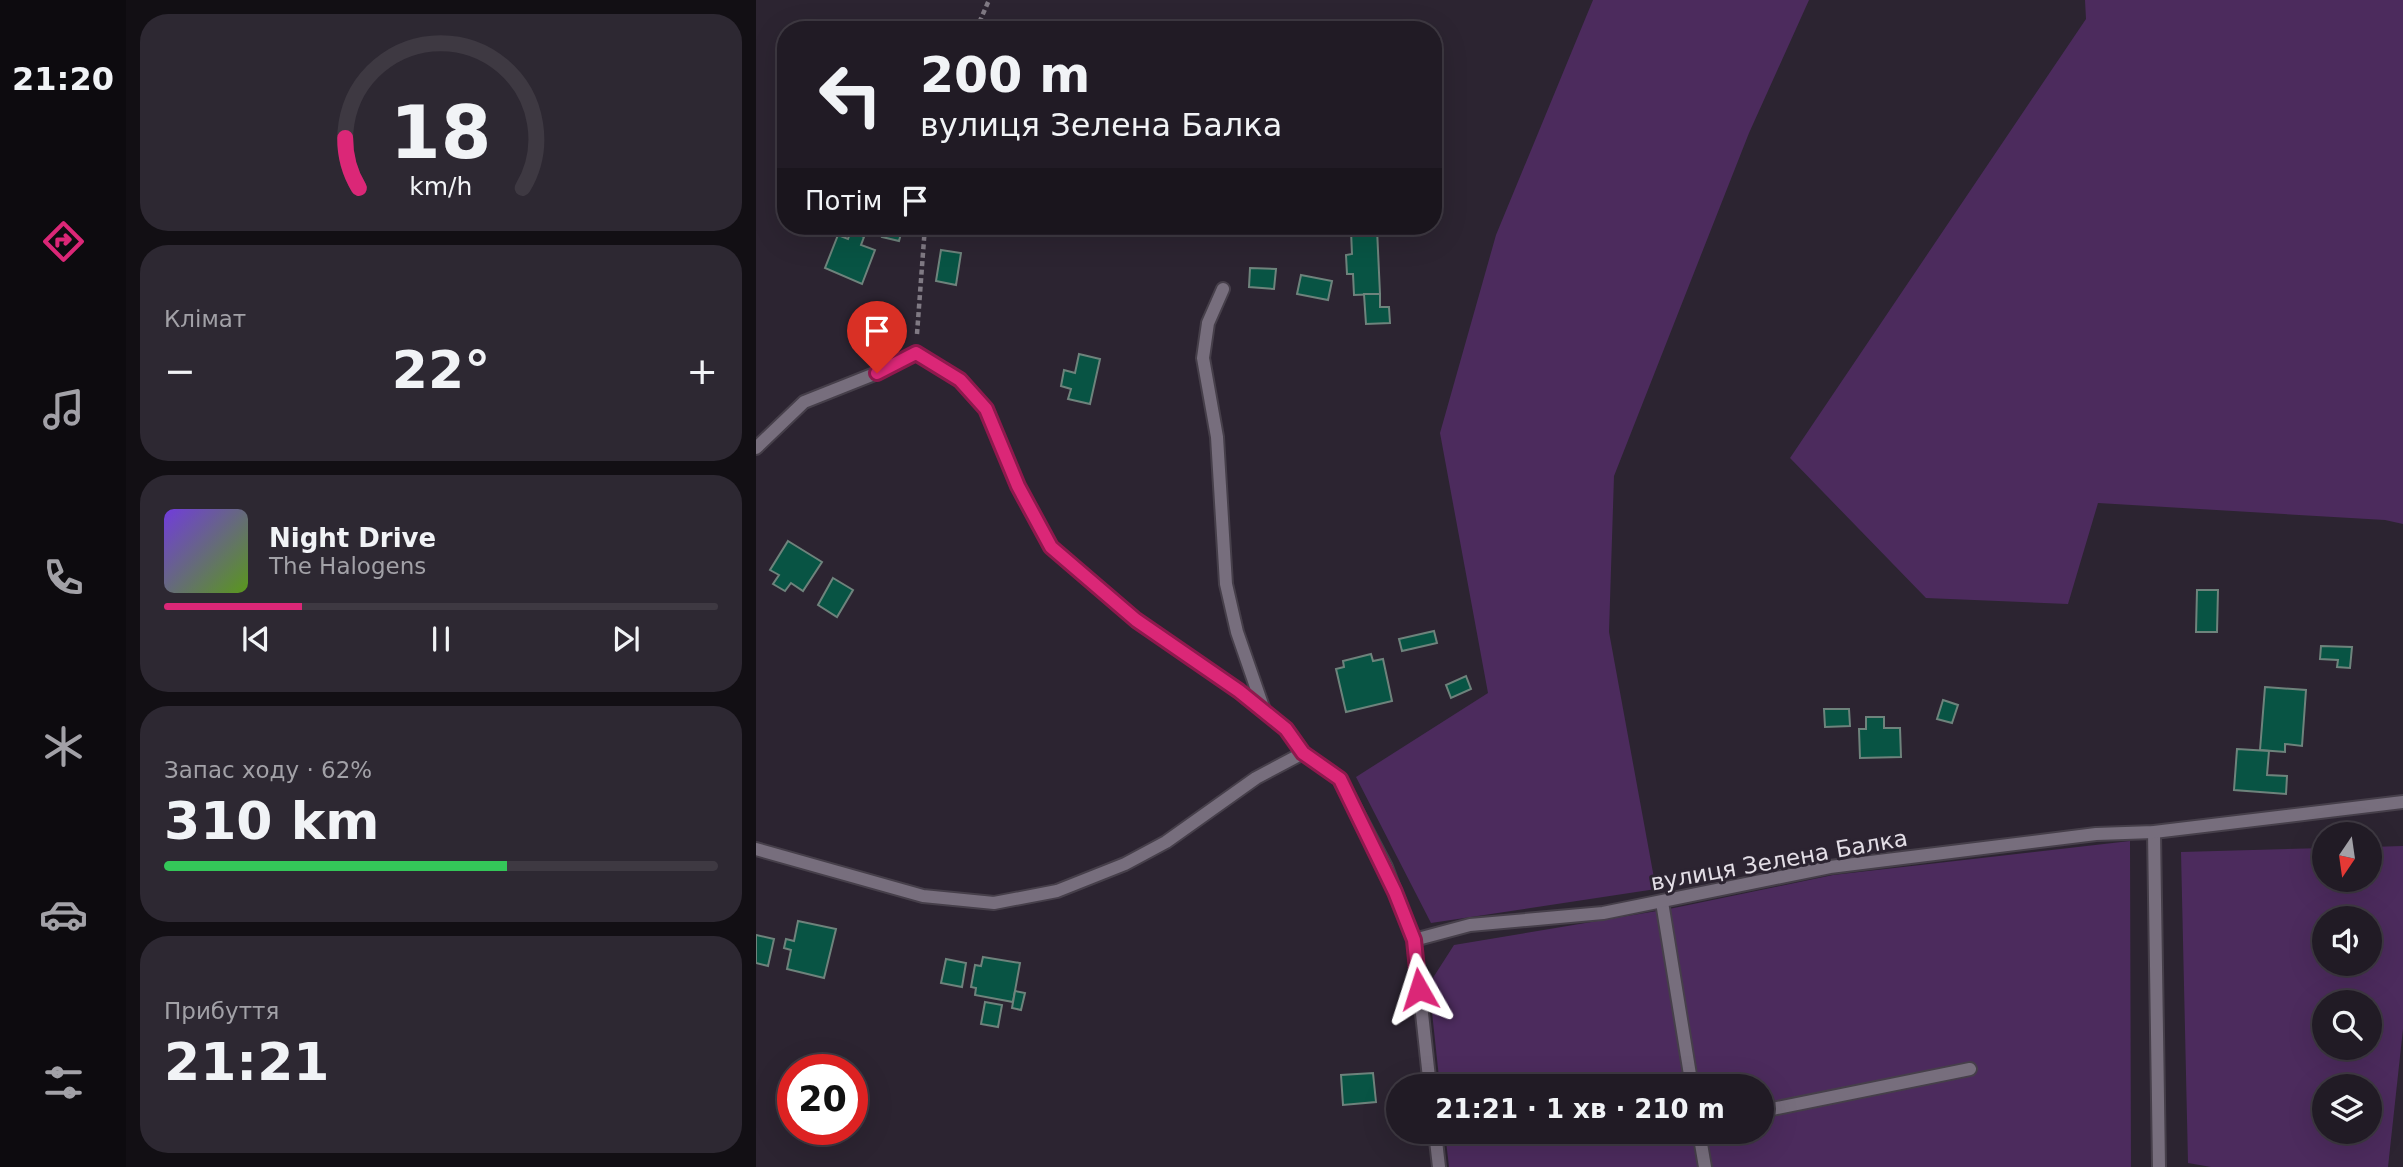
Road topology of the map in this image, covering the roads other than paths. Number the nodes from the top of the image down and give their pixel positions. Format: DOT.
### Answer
graph roads {
  1 [pos="1223,289"];
  2 [pos="756,448"];
  3 [pos="1264,711"];
  4 [pos="1303,753"];
  5 [pos="2403,802"];
  6 [pos="2154,832"];
  7 [pos="756,849"];
  8 [pos="1662,902"];
  9 [pos="1414,940"];
  10 [pos="1970,1069"];
  11 [pos="1429,1074"];
  12 [pos="1690,1074"];
  13 [pos="1774,1109"];
  14 [pos="1436,1144"];
  15 [pos="1701,1144"];
  16 [pos="1438,1167"];
  17 [pos="1704,1167"];
  18 [pos="2159,1167"];
  1 -- 3 [label="lane"];
  2 -- 3 [label="lane"];
  3 -- 4 [label="lane"];
  4 -- 7 [label="lane"];
  4 -- 9 [label="lane"];
  5 -- 6 [label="lane, вулиця Зелена Балка"];
  6 -- 8 [label="lane, вулиця Зелена Балка"];
  6 -- 18 [label="lane"];
  8 -- 9 [label="lane, вулиця Зелена Балка"];
  8 -- 12 [label="lane"];
  9 -- 11 [label="lane"];
  10 -- 13 [label="lane"];
  14 -- 16 [label="lane"];
  15 -- 17 [label="lane"];
}
